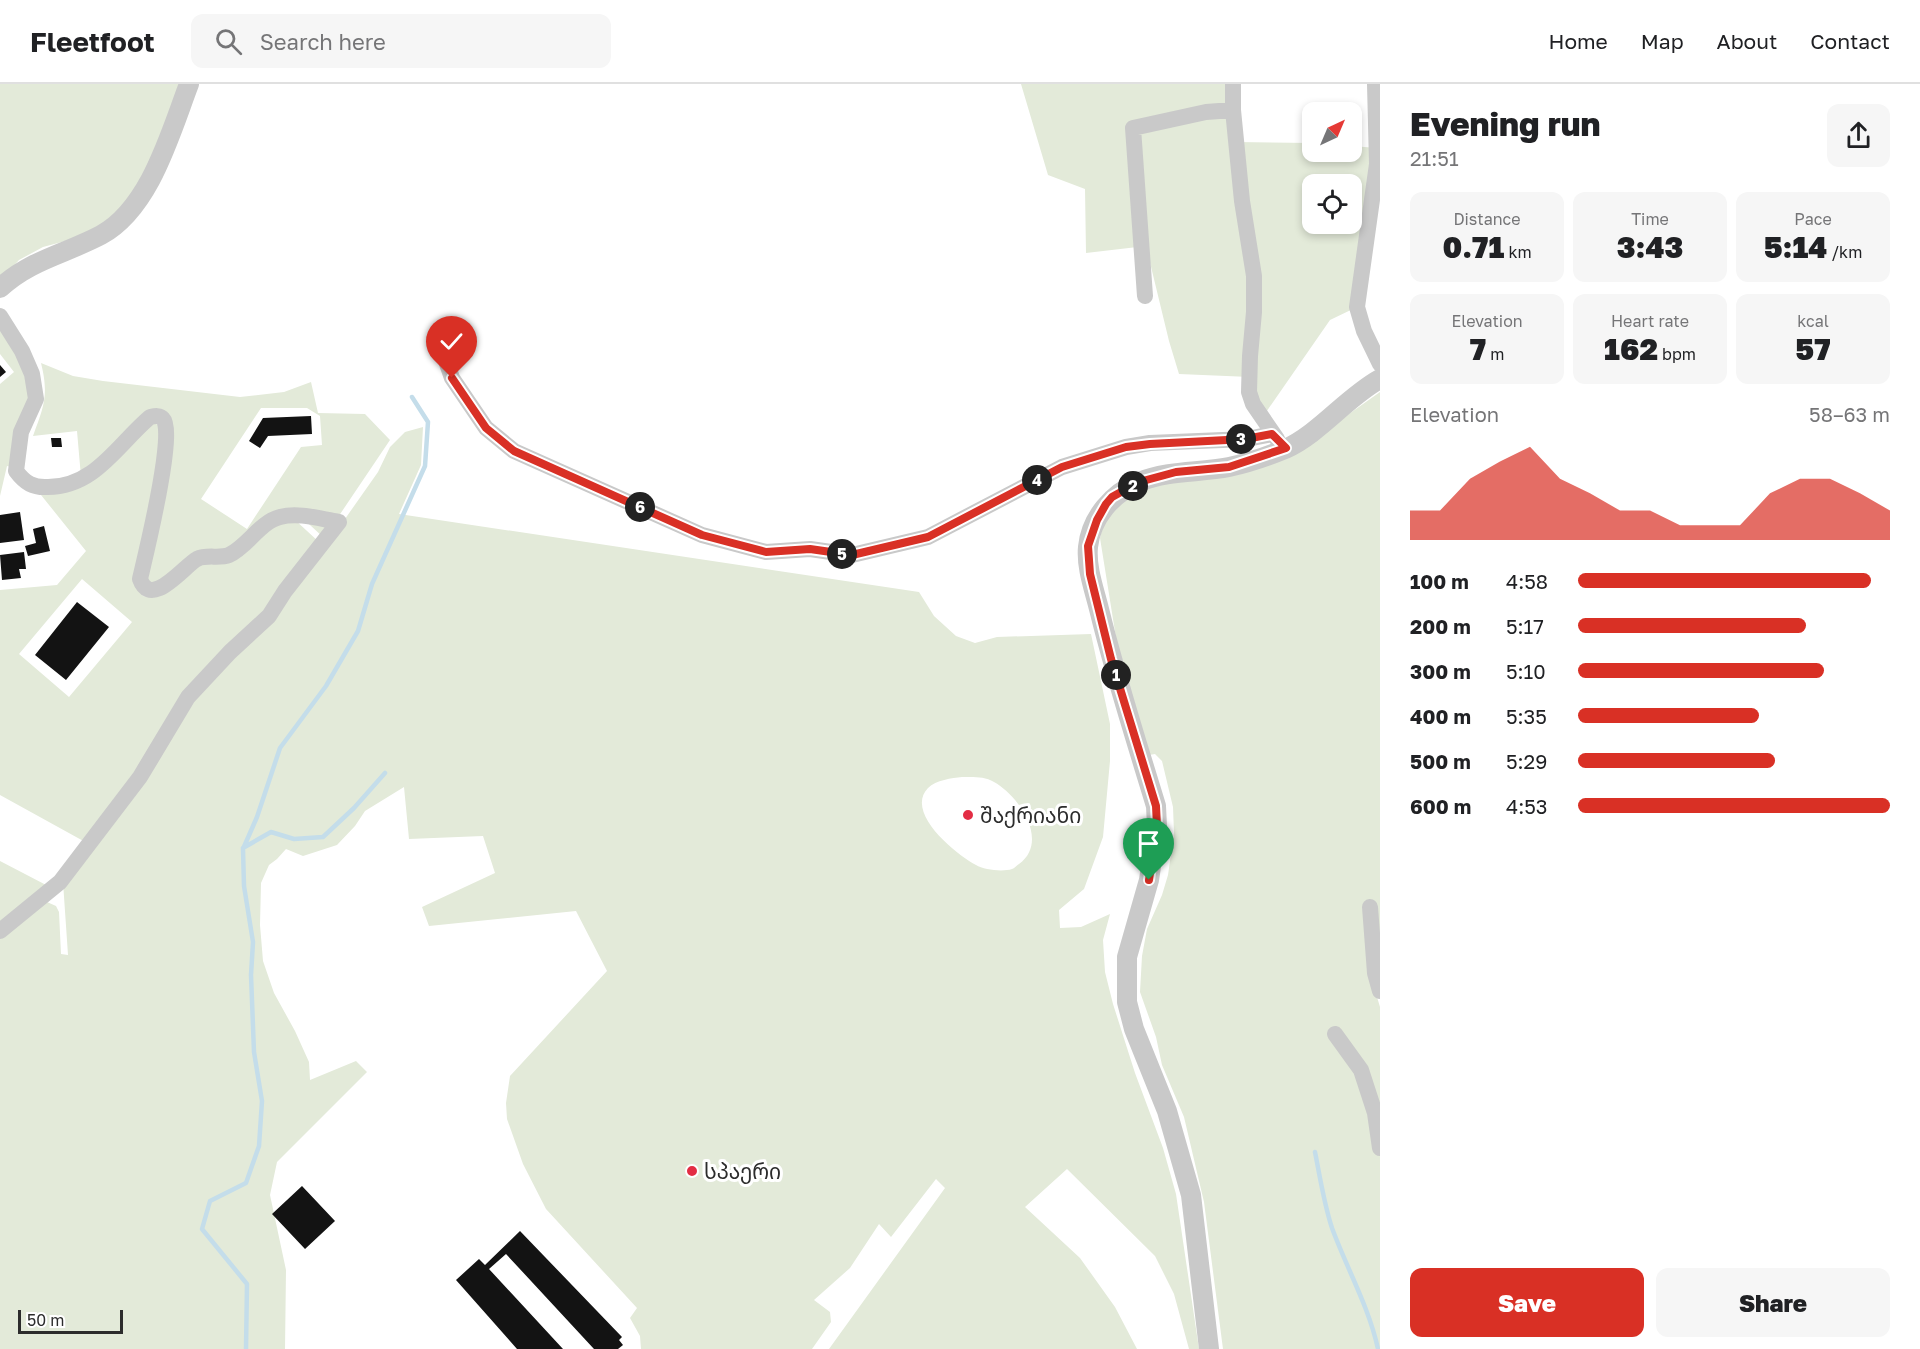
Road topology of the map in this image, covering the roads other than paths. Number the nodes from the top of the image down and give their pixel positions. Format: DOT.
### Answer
graph roads {
  1 [pos="189,84"];
  2 [pos="1233,84"];
  3 [pos="1375,84"];
  4 [pos="1233,110"];
  5 [pos="1378,148"];
  6 [pos="0,288"];
  7 [pos="1145,296"];
  8 [pos="0,316"];
  9 [pos="438,338"];
  10 [pos="1380,364"];
  11 [pos="1380,379"];
  12 [pos="1272,434"];
  13 [pos="1286,448"];
  14 [pos="1370,907"];
  15 [pos="0,931"];
  16 [pos="1380,991"];
  17 [pos="1335,1034"];
  18 [pos="1380,1148"];
  19 [pos="1209,1349"];
  1 -- 6 [label="street"];
  2 -- 4 [label="street"];
  3 -- 5 [label="street"];
  4 -- 7 [label="street"];
  4 -- 12 [label="street"];
  5 -- 10 [label="street"];
  8 -- 15 [label="street"];
  9 -- 12 [label="street"];
  11 -- 13 [label="street"];
  12 -- 13 [label="street"];
  13 -- 19 [label="street"];
  14 -- 16 [label="street"];
  17 -- 18 [label="street"];
}
